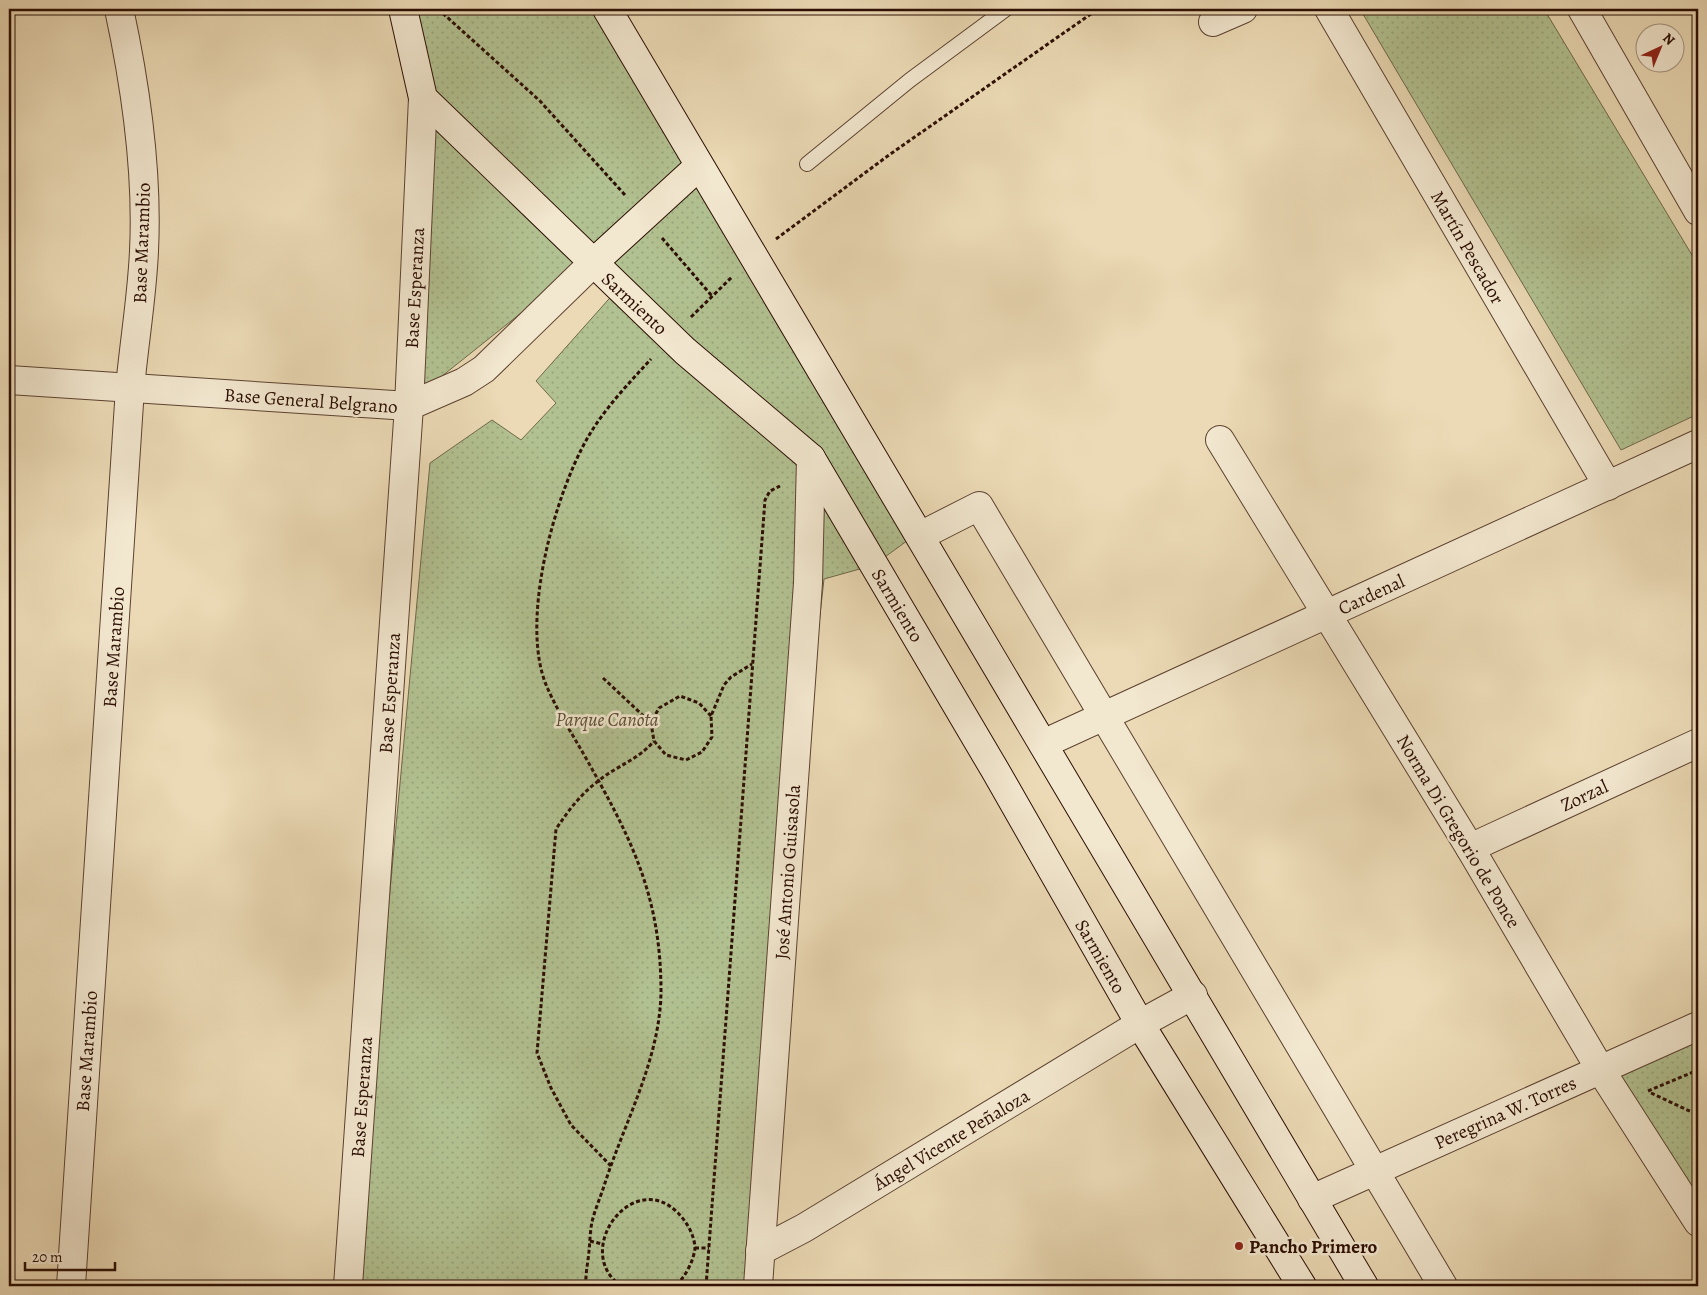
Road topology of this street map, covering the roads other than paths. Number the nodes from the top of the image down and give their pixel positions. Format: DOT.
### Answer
graph roads {
  1 [pos="119,9"];
  2 [pos="403,9"];
  3 [pos="607,9"];
  4 [pos="1006,9"];
  5 [pos="1243,9"];
  6 [pos="1329,9"];
  7 [pos="1582,9"];
  8 [pos="1213,22"];
  9 [pos="423,98"];
  10 [pos="807,164"];
  11 [pos="699,166"];
  12 [pos="1698,211"];
  13 [pos="592,264"];
  14 [pos="9,380"];
  15 [pos="130,388"];
  16 [pos="409,406"];
  17 [pos="1220,440"];
  18 [pos="1698,444"];
  19 [pos="810,458"];
  20 [pos="1608,486"];
  21 [pos="920,536"];
  22 [pos="1327,614"];
  23 [pos="1103,715"];
  24 [pos="1698,743"];
  25 [pos="1044,744"];
  26 [pos="1470,848"];
  27 [pos="1193,995"];
  28 [pos="1140,1024"];
  29 [pos="1698,1026"];
  30 [pos="1600,1069"];
  31 [pos="1374,1170"];
  32 [pos="1312,1199"];
  33 [pos="1698,1222"];
  34 [pos="760,1251"];
  35 [pos="71,1286"];
  36 [pos="348,1286"];
  37 [pos="758,1286"];
  38 [pos="1302,1286"];
  39 [pos="1364,1286"];
  40 [pos="1443,1286"];
  1 -- 15 [label="street, Base Marambio"];
  2 -- 9 [label="street"];
  3 -- 11 [label="street"];
  4 -- 10 [label="lane"];
  5 -- 8 [label="street"];
  6 -- 20 [label="street, Martín Pescador"];
  7 -- 12 [label="street"];
  9 -- 13 [label="street, Sarmiento"];
  9 -- 16 [label="street, Base Esperanza"];
  11 -- 13 [label="street, Base General Belgrano"];
  11 -- 21 [label="street"];
  13 -- 16 [label="street, Base General Belgrano"];
  13 -- 19 [label="street, Sarmiento"];
  14 -- 15 [label="street, Base General Belgrano"];
  15 -- 16 [label="street, Base General Belgrano"];
  15 -- 35 [label="street, Base Marambio"];
  16 -- 36 [label="street, Base Esperanza"];
  17 -- 22 [label="street, Norma Di Gregorio de Ponce"];
  18 -- 20 [label="street, Cardenal"];
  19 -- 28 [label="street, Sarmiento"];
  19 -- 34 [label="street, José Antonio Guisasola"];
  20 -- 22 [label="street, Cardenal"];
  21 -- 23 [label="street"];
  21 -- 25 [label="street"];
  22 -- 23 [label="street, Cardenal"];
  22 -- 26 [label="street, Norma Di Gregorio de Ponce"];
  23 -- 25 [label="street, Cardenal"];
  23 -- 31 [label="street"];
  24 -- 26 [label="street, Zorzal"];
  25 -- 27 [label="street"];
  26 -- 30 [label="street, Norma Di Gregorio de Ponce"];
  27 -- 28 [label="street, Ángel Vicente Peñaloza"];
  27 -- 32 [label="street"];
  28 -- 34 [label="street, Ángel Vicente Peñaloza"];
  28 -- 38 [label="street, Sarmiento"];
  29 -- 30 [label="street, Peregrina W. Torres"];
  30 -- 31 [label="street, Peregrina W. Torres"];
  30 -- 33 [label="street, Norma Di Gregorio de Ponce"];
  31 -- 32 [label="street, Peregrina W. Torres"];
  31 -- 40 [label="street"];
  32 -- 39 [label="street"];
  34 -- 37 [label="street, José Antonio Guisasola"];
}
